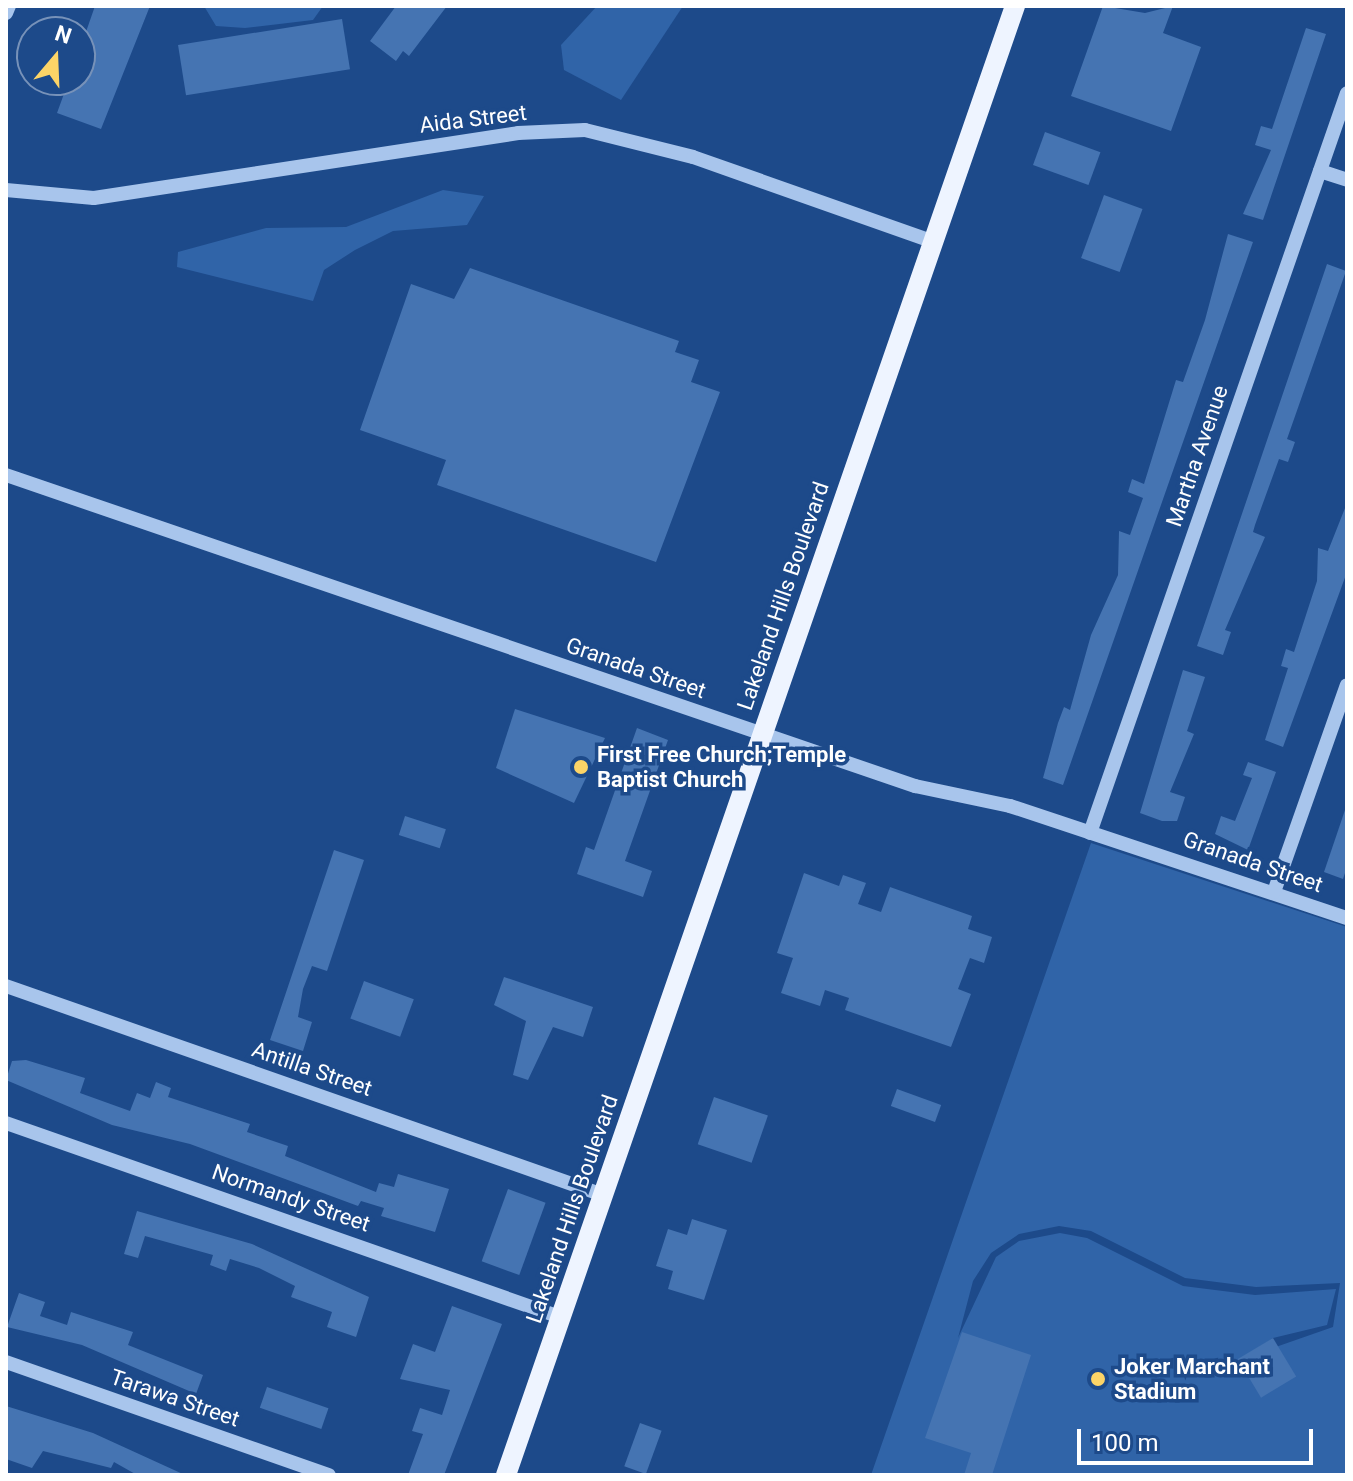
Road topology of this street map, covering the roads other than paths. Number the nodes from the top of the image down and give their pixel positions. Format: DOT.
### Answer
graph roads {
  1 [pos="9,6"];
  2 [pos="1015,6"];
  3 [pos="6,13"];
  4 [pos="1347,93"];
  5 [pos="1320,171"];
  6 [pos="1347,180"];
  7 [pos="6,190"];
  8 [pos="932,241"];
  9 [pos="6,475"];
  10 [pos="1347,685"];
  11 [pos="760,733"];
  12 [pos="1090,833"];
  13 [pos="1274,892"];
  14 [pos="1347,918"];
  15 [pos="6,986"];
  16 [pos="6,1123"];
  17 [pos="603,1195"];
  18 [pos="560,1317"];
  19 [pos="6,1362"];
  20 [pos="329,1475"];
  21 [pos="506,1475"];
  1 -- 3 [label="street"];
  2 -- 8 [label="main road, Lakeland Hills Boulevard"];
  4 -- 5 [label="street, Martha Avenue"];
  5 -- 6 [label="street"];
  5 -- 12 [label="street, Martha Avenue"];
  7 -- 8 [label="street, Aida Street"];
  8 -- 11 [label="main road, Lakeland Hills Boulevard"];
  9 -- 11 [label="street, Granada Street"];
  10 -- 13 [label="street"];
  11 -- 12 [label="street, Granada Street"];
  11 -- 17 [label="main road, Lakeland Hills Boulevard"];
  12 -- 13 [label="street, Granada Street"];
  13 -- 14 [label="street, Granada Street"];
  15 -- 17 [label="street, Antilla Street"];
  16 -- 18 [label="street, Normandy Street"];
  17 -- 18 [label="main road, Lakeland Hills Boulevard"];
  18 -- 21 [label="main road, Lakeland Hills Boulevard"];
  19 -- 20 [label="street, Tarawa Street"];
}
